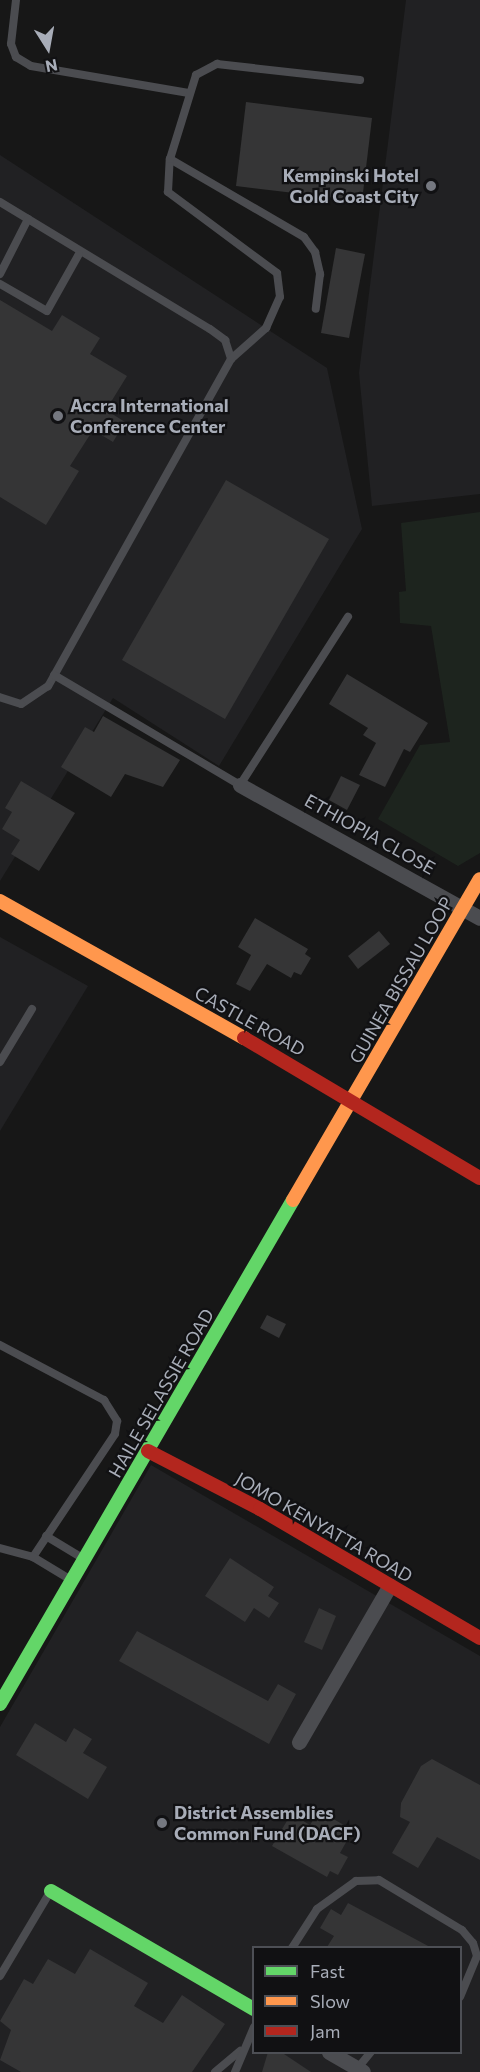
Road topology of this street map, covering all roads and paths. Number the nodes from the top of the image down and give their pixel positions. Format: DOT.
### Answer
graph roads {
  1 [pos="16,0"];
  2 [pos="360,80"];
  3 [pos="189,93"];
  4 [pos="170,159"];
  5 [pos="0,201"];
  6 [pos="28,219"];
  7 [pos="79,254"];
  8 [pos="0,274"];
  9 [pos="0,284"];
  10 [pos="316,309"];
  11 [pos="231,360"];
  12 [pos="348,618"];
  13 [pos="54,675"];
  14 [pos="0,697"];
  15 [pos="240,785"];
  16 [pos="480,879"];
  17 [pos="0,901"];
  18 [pos="463,908"];
  19 [pos="480,918"];
  20 [pos="32,1009"];
  21 [pos="0,1062"];
  22 [pos="352,1099"];
  23 [pos="480,1178"];
  24 [pos="0,1345"];
  25 [pos="148,1451"];
  26 [pos="46,1536"];
  27 [pos="0,1548"];
  28 [pos="33,1557"];
  29 [pos="84,1559"];
  30 [pos="72,1581"];
  31 [pos="390,1585"];
  32 [pos="480,1638"];
  33 [pos="0,1704"];
  34 [pos="300,1742"];
  35 [pos="51,1891"];
  36 [pos="293,1946"];
  37 [pos="0,1976"];
  38 [pos="462,1992"];
  39 [pos="252,2008"];
  40 [pos="252,2030"];
  41 [pos="240,2051"];
  42 [pos="332,2054"];
  43 [pos="370,2054"];
  44 [pos="360,2070"];
  45 [pos="215,2072"];
  46 [pos="235,2072"];
  1 -- 3 [label="lane"];
  2 -- 3 [label="lane"];
  3 -- 4 [label="lane"];
  4 -- 10 [label="lane"];
  4 -- 11 [label="lane"];
  5 -- 6 [label="lane"];
  6 -- 7 [label="lane"];
  6 -- 8 [label="lane"];
  7 -- 9 [label="lane"];
  7 -- 11 [label="lane"];
  11 -- 13 [label="lane"];
  12 -- 15 [label="lane"];
  13 -- 14 [label="lane"];
  13 -- 15 [label="lane"];
  15 -- 18 [label="street, ETHIOPIA CLOSE"];
  16 -- 18 [label="street, GUINEA BISSAU LOOP"];
  17 -- 22 [label="street, CASTLE ROAD"];
  18 -- 19 [label="street, ETHIOPIA CLOSE"];
  18 -- 22 [label="street, GUINEA BISSAU LOOP"];
  20 -- 21 [label="lane"];
  22 -- 23 [label="street, CASTLE ROAD"];
  22 -- 25 [label="street, HAILE SELASSIE ROAD"];
  24 -- 26 [label="lane"];
  25 -- 29 [label="street, HAILE SELASSIE ROAD"];
  25 -- 31 [label="street, JOMO KENYATTA ROAD"];
  26 -- 28 [label="lane"];
  26 -- 29 [label="lane"];
  27 -- 28 [label="lane"];
  28 -- 30 [label="lane"];
  29 -- 30 [label="street, HAILE SELASSIE ROAD"];
  30 -- 33 [label="street, HAILE SELASSIE ROAD"];
  31 -- 32 [label="street, JOMO KENYATTA ROAD"];
  31 -- 34 [label="street"];
  35 -- 37 [label="lane"];
  35 -- 39 [label="street"];
  36 -- 38 [label="lane"];
  40 -- 41 [label="lane"];
  41 -- 45 [label="lane"];
  41 -- 46 [label="lane"];
  42 -- 44 [label="street"];
  43 -- 44 [label="lane"];
}
